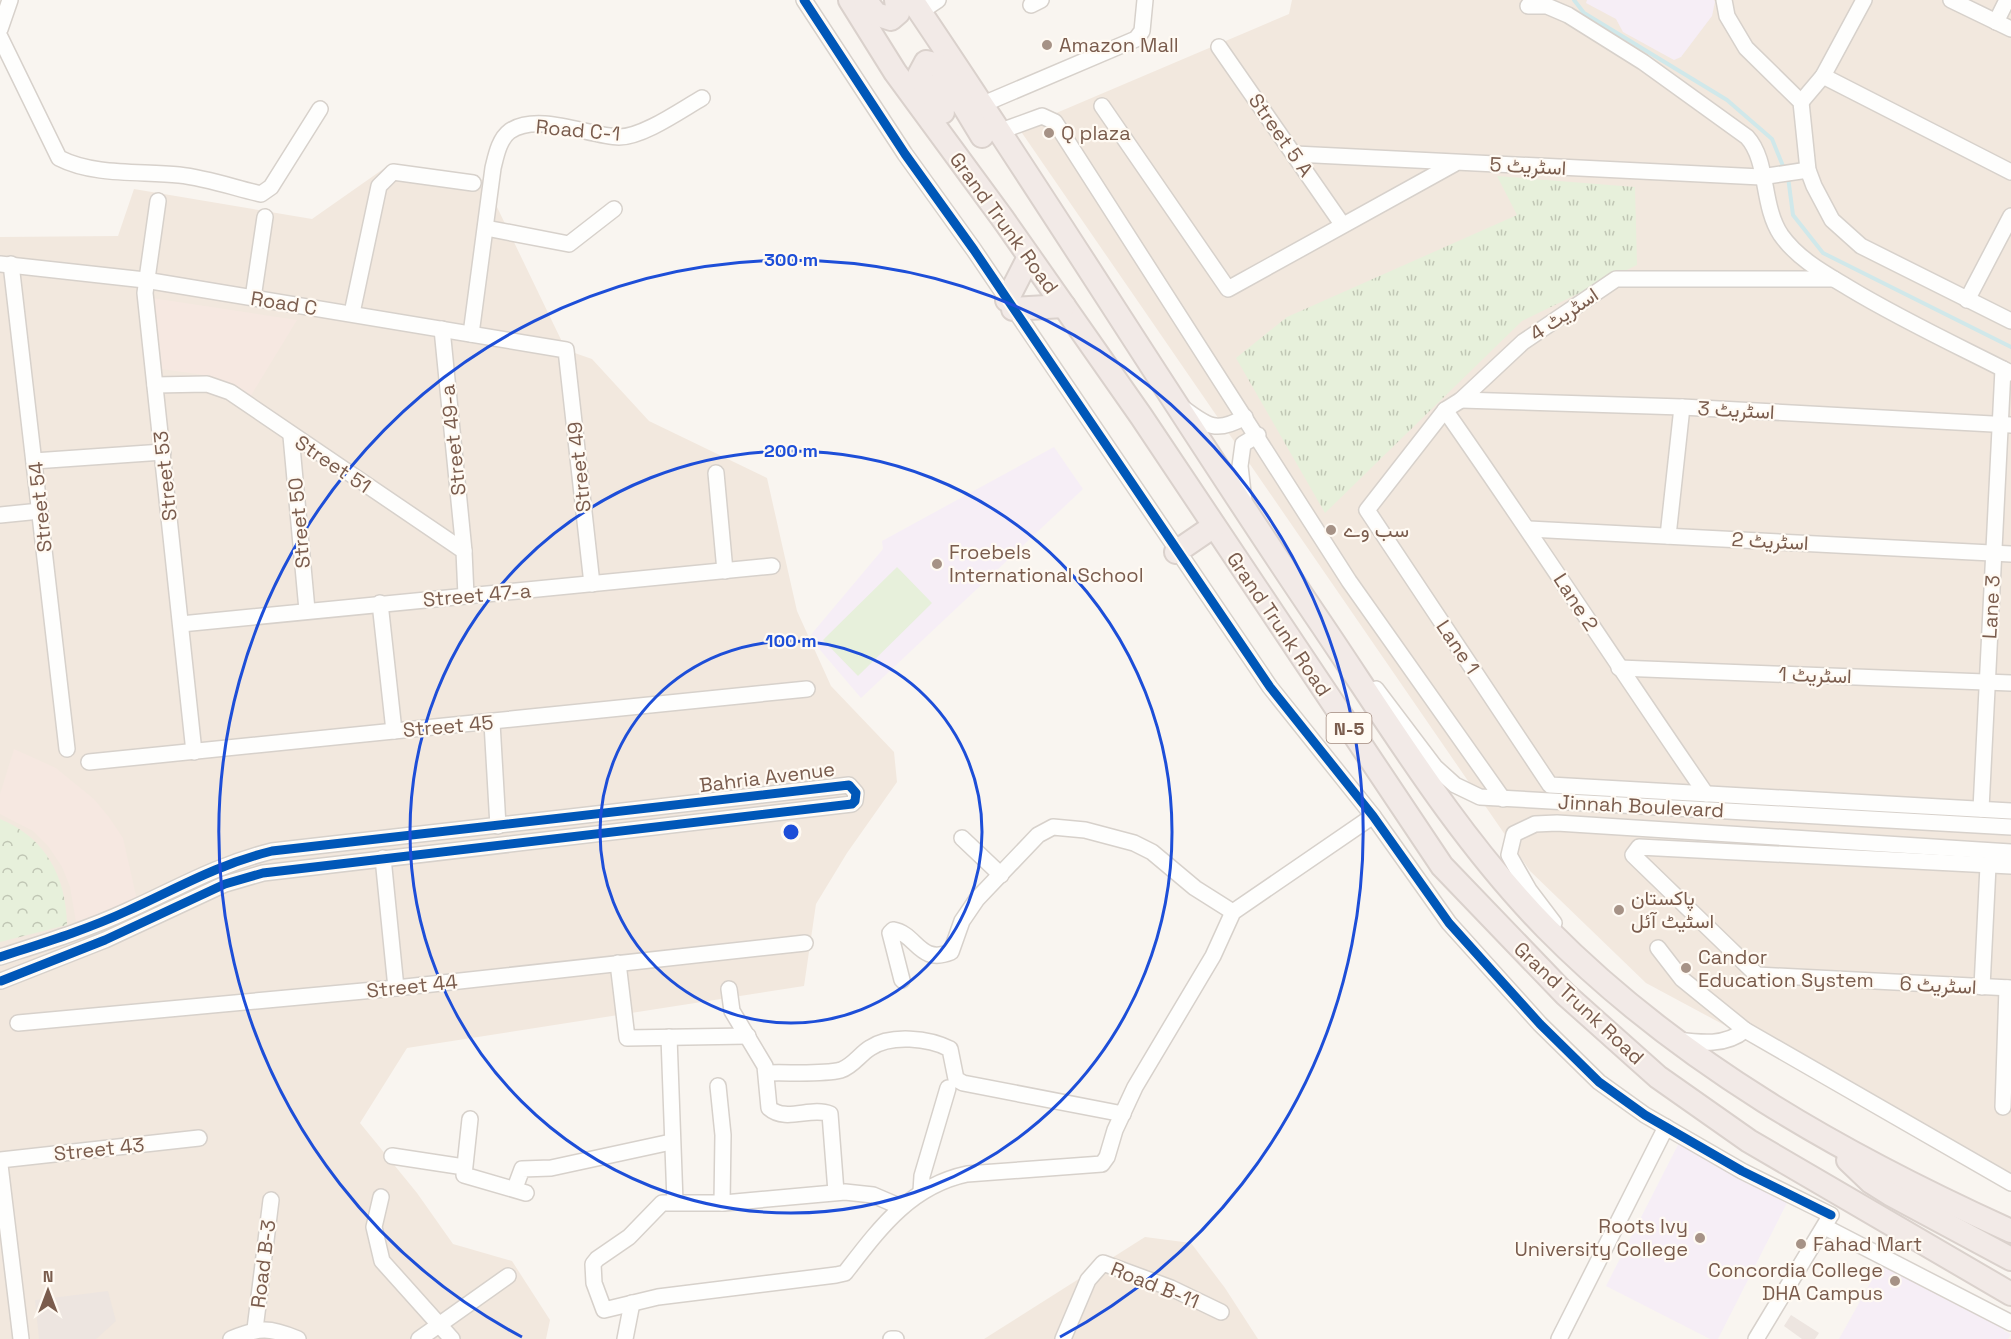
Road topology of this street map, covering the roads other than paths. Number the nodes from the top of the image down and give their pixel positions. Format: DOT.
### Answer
graph roads {
  1 [pos="10,0"];
  2 [pos="804,0"];
  3 [pos="850,0"];
  4 [pos="865,0"];
  5 [pos="896,0"];
  6 [pos="1145,0"];
  7 [pos="1724,0"];
  8 [pos="1951,0"];
  9 [pos="2007,0"];
  10 [pos="1862,1"];
  11 [pos="923,4"];
  12 [pos="1528,6"];
  13 [pos="1996,22"];
  14 [pos="0,28"];
  15 [pos="2011,29"];
  16 [pos="0,37"];
  17 [pos="1219,47"];
  18 [pos="1823,76"];
  19 [pos="702,98"];
  20 [pos="1801,102"];
  21 [pos="981,105"];
  22 [pos="1102,106"];
  23 [pos="320,109"];
  24 [pos="998,132"];
  25 [pos="1295,154"];
  26 [pos="1456,163"];
  27 [pos="1804,171"];
  28 [pos="2011,172"];
  29 [pos="1768,177"];
  30 [pos="473,183"];
  31 [pos="158,201"];
  32 [pos="614,209"];
  33 [pos="1051,213"];
  34 [pos="2011,216"];
  35 [pos="265,217"];
  36 [pos="1003,219"];
  37 [pos="1342,224"];
  38 [pos="486,228"];
  39 [pos="1029,256"];
  40 [pos="6,264"];
  41 [pos="1834,279"];
  42 [pos="145,280"];
  43 [pos="253,298"];
  44 [pos="1967,300"];
  45 [pos="1010,305"];
  46 [pos="1064,306"];
  47 [pos="352,313"];
  48 [pos="2011,321"];
  49 [pos="442,329"];
  50 [pos="471,334"];
  51 [pos="566,350"];
  52 [pos="2007,371"];
  53 [pos="155,385"];
  54 [pos="1461,400"];
  55 [pos="1174,401"];
  56 [pos="1682,407"];
  57 [pos="1445,410"];
  58 [pos="1245,417"];
  59 [pos="2006,425"];
  60 [pos="1258,435"];
  61 [pos="291,436"];
  62 [pos="163,452"];
  63 [pos="34,461"];
  64 [pos="716,473"];
  65 [pos="1366,510"];
  66 [pos="40,511"];
  67 [pos="1247,514"];
  68 [pos="0,515"];
  69 [pos="1214,526"];
  70 [pos="1529,529"];
  71 [pos="1668,536"];
  72 [pos="464,550"];
  73 [pos="1176,552"];
  74 [pos="1994,553"];
  75 [pos="2011,554"];
  76 [pos="772,566"];
  77 [pos="725,571"];
  78 [pos="592,584"];
  79 [pos="466,596"];
  80 [pos="380,603"];
  81 [pos="307,610"];
  82 [pos="181,624"];
  83 [pos="1337,647"];
  84 [pos="1619,668"];
  85 [pos="1988,681"];
  86 [pos="2011,682"];
  87 [pos="807,689"];
  88 [pos="492,723"];
  89 [pos="394,731"];
  90 [pos="67,749"];
  91 [pos="194,752"];
  92 [pos="89,762"];
  93 [pos="1706,794"];
  94 [pos="1503,799"];
  95 [pos="1621,804"];
  96 [pos="1981,809"];
  97 [pos="2011,811"];
  98 [pos="1893,812"];
  99 [pos="1373,816"];
  100 [pos="498,826"];
  101 [pos="1633,827"];
  102 [pos="2011,827"];
  103 [pos="962,838"];
  104 [pos="1893,844"];
  105 [pos="2011,852"];
  106 [pos="383,858"];
  107 [pos="1893,860"];
  108 [pos="1988,866"];
  109 [pos="2011,866"];
  110 [pos="1000,875"];
  111 [pos="1233,912"];
  112 [pos="805,942"];
  113 [pos="1658,948"];
  114 [pos="0,957"];
  115 [pos="618,963"];
  116 [pos="1598,976"];
  117 [pos="0,980"];
  118 [pos="902,980"];
  119 [pos="1982,987"];
  120 [pos="396,988"];
  121 [pos="2009,988"];
  122 [pos="729,989"];
  123 [pos="18,1023"];
  124 [pos="1745,1030"];
  125 [pos="748,1036"];
  126 [pos="669,1037"];
  127 [pos="1674,1040"];
  128 [pos="767,1073"];
  129 [pos="718,1086"];
  130 [pos="948,1089"];
  131 [pos="2003,1107"];
  132 [pos="1123,1114"];
  133 [pos="470,1119"];
  134 [pos="1666,1127"];
  135 [pos="1822,1136"];
  136 [pos="198,1138"];
  137 [pos="671,1142"];
  138 [pos="392,1156"];
  139 [pos="0,1160"];
  140 [pos="0,1165"];
  141 [pos="464,1167"];
  142 [pos="2011,1183"];
  143 [pos="921,1191"];
  144 [pos="836,1192"];
  145 [pos="381,1197"];
  146 [pos="271,1200"];
  147 [pos="675,1202"];
  148 [pos="722,1203"];
  149 [pos="901,1207"];
  150 [pos="1835,1209"];
  151 [pos="2011,1231"];
  152 [pos="2011,1259"];
  153 [pos="2011,1275"];
  154 [pos="508,1276"];
  155 [pos="2011,1294"];
  156 [pos="632,1303"];
  157 [pos="1221,1312"];
  158 [pos="2011,1323"];
  159 [pos="440,1324"];
  160 [pos="255,1329"];
  161 [pos="21,1339"];
  162 [pos="231,1339"];
  163 [pos="298,1339"];
  164 [pos="419,1339"];
  165 [pos="452,1339"];
  166 [pos="625,1339"];
  167 [pos="891,1339"];
  168 [pos="896,1339"];
  169 [pos="1063,1339"];
  170 [pos="1559,1339"];
  171 [pos="1756,1339"];
  1 -- 14 [label="street"];
  2 -- 45 [label="street"];
  3 -- 36 [label="highway, Grand Trunk Road / N-5"];
  4 -- 5 [label="highway"];
  6 -- 21 [label="street"];
  7 -- 20 [label="street"];
  8 -- 13 [label="street"];
  9 -- 13 [label="street"];
  10 -- 18 [label="street"];
  11 -- 21 [label="highway, Grand Trunk Road / N-5"];
  12 -- 29 [label="street"];
  13 -- 15 [label="street"];
  16 -- 23 [label="street"];
  17 -- 25 [label="street, Street 5 A"];
  18 -- 20 [label="street"];
  18 -- 28 [label="street"];
  19 -- 38 [label="street, Road C-1"];
  20 -- 27 [label="street"];
  21 -- 24 [label="highway, Grand Trunk Road / N-5"];
  22 -- 37 [label="street"];
  24 -- 33 [label="highway, Grand Trunk Road / N-5"];
  24 -- 58 [label="street"];
  25 -- 26 [label="street, اسٹریٹ 5"];
  25 -- 37 [label="street, Street 5 A"];
  26 -- 29 [label="street, اسٹریٹ 5"];
  26 -- 37 [label="street"];
  27 -- 29 [label="street, اسٹریٹ 5"];
  27 -- 44 [label="street"];
  29 -- 41 [label="street"];
  30 -- 47 [label="street"];
  31 -- 42 [label="street, Street 53"];
  32 -- 38 [label="street"];
  33 -- 36 [label="highway"];
  33 -- 55 [label="highway, Grand Trunk Road / N-5"];
  34 -- 44 [label="street"];
  35 -- 43 [label="street"];
  36 -- 39 [label="highway, Grand Trunk Road / N-5"];
  38 -- 50 [label="street, Road C-1"];
  39 -- 45 [label="highway"];
  39 -- 46 [label="highway, Grand Trunk Road / N-5"];
  40 -- 42 [label="street, Road C"];
  40 -- 63 [label="street, Street 54"];
  41 -- 52 [label="street"];
  41 -- 54 [label="street, اسٹریٹ 4"];
  42 -- 43 [label="street, Road C"];
  42 -- 53 [label="street, Street 53"];
  43 -- 47 [label="street, Road C"];
  44 -- 48 [label="street"];
  45 -- 46 [label="highway"];
  45 -- 73 [label="street"];
  46 -- 69 [label="highway, Grand Trunk Road / N-5"];
  47 -- 49 [label="street, Road C"];
  49 -- 50 [label="street, Road C"];
  49 -- 72 [label="street, Street 49-a"];
  50 -- 51 [label="street, Road C"];
  51 -- 78 [label="street, Street 49"];
  52 -- 59 [label="street, Lane 3"];
  53 -- 61 [label="street, Street 51"];
  53 -- 62 [label="street, Street 53"];
  54 -- 56 [label="street, اسٹریٹ 3"];
  54 -- 57 [label="street, اسٹریٹ 4"];
  55 -- 58 [label="street"];
  55 -- 67 [label="highway, Grand Trunk Road / N-5"];
  56 -- 59 [label="street, اسٹریٹ 3"];
  56 -- 71 [label="street"];
  57 -- 65 [label="street, اسٹریٹ 4"];
  57 -- 70 [label="street, Lane 2"];
  58 -- 60 [label="street"];
  59 -- 74 [label="street, Lane 3"];
  60 -- 67 [label="street"];
  60 -- 94 [label="street"];
  61 -- 72 [label="street, Street 51"];
  61 -- 81 [label="street, Street 50"];
  62 -- 63 [label="street"];
  62 -- 82 [label="street, Street 53"];
  63 -- 66 [label="street, Street 54"];
  64 -- 77 [label="street"];
  65 -- 93 [label="street, Lane 1"];
  66 -- 68 [label="street"];
  66 -- 90 [label="street, Street 54"];
  67 -- 83 [label="highway, Grand Trunk Road / N-5"];
  69 -- 73 [label="highway"];
  69 -- 150 [label="highway, Grand Trunk Road / N-5"];
  70 -- 71 [label="street, اسٹریٹ 2"];
  70 -- 84 [label="street, Lane 2"];
  71 -- 74 [label="street, اسٹریٹ 2"];
  72 -- 79 [label="street"];
  73 -- 99 [label="street"];
  74 -- 75 [label="street, اسٹریٹ 2"];
  74 -- 85 [label="street, Lane 3"];
  76 -- 77 [label="street, Street 47-a"];
  77 -- 78 [label="street, Street 47-a"];
  78 -- 79 [label="street, Street 47-a"];
  79 -- 80 [label="street, Street 47-a"];
  80 -- 81 [label="street, Street 47-a"];
  80 -- 89 [label="street"];
  81 -- 82 [label="street, Street 47-a"];
  82 -- 91 [label="street, Street 53"];
  83 -- 94 [label="street, Jinnah Boulevard"];
  83 -- 116 [label="highway, Grand Trunk Road / N-5"];
  84 -- 85 [label="street, اسٹریٹ 1"];
  84 -- 93 [label="street, Lane 2"];
  85 -- 86 [label="street, اسٹریٹ 1"];
  85 -- 96 [label="street, Lane 3"];
  87 -- 88 [label="street, Street 45"];
  88 -- 89 [label="street, Street 45"];
  88 -- 100 [label="street"];
  89 -- 91 [label="street, Street 45"];
  91 -- 92 [label="street, Street 45"];
  93 -- 98 [label="street"];
  94 -- 95 [label="street, Jinnah Boulevard"];
  95 -- 98 [label="street, Jinnah Boulevard"];
  95 -- 101 [label="street"];
  96 -- 97 [label="street"];
  96 -- 98 [label="street"];
  98 -- 102 [label="street, Jinnah Boulevard"];
  99 -- 111 [label="street"];
  99 -- 134 [label="street"];
  100 -- 106 [label="street, Bahria Avenue"];
  100 -- 114 [label="street, Bahria Avenue"];
  101 -- 104 [label="street, Jinnah Boulevard"];
  101 -- 116 [label="street, Jinnah Boulevard"];
  103 -- 110 [label="street"];
  104 -- 105 [label="street, Jinnah Boulevard"];
  104 -- 107 [label="street"];
  106 -- 117 [label="street, Bahria Avenue"];
  106 -- 120 [label="street"];
  107 -- 108 [label="street"];
  107 -- 119 [label="street, اسٹریٹ 6"];
  108 -- 109 [label="street"];
  108 -- 119 [label="street"];
  110 -- 111 [label="street"];
  110 -- 118 [label="street"];
  111 -- 132 [label="street"];
  112 -- 115 [label="street, Street 44"];
  113 -- 124 [label="street"];
  115 -- 120 [label="street, Street 44"];
  115 -- 126 [label="street"];
  116 -- 127 [label="highway, Grand Trunk Road / N-5"];
  119 -- 121 [label="street, اسٹریٹ 6"];
  120 -- 123 [label="street, Street 44"];
  121 -- 131 [label="street"];
  122 -- 125 [label="street"];
  124 -- 127 [label="street"];
  124 -- 142 [label="street"];
  125 -- 126 [label="street"];
  125 -- 128 [label="street"];
  126 -- 137 [label="street"];
  127 -- 135 [label="highway, Grand Trunk Road / N-5"];
  128 -- 132 [label="street"];
  128 -- 144 [label="street"];
  129 -- 148 [label="street"];
  130 -- 143 [label="street"];
  132 -- 143 [label="street"];
  133 -- 141 [label="street"];
  134 -- 150 [label="street"];
  134 -- 170 [label="street"];
  135 -- 151 [label="highway, Grand Trunk Road / N-5"];
  135 -- 152 [label="highway"];
  136 -- 139 [label="street, Street 43"];
  137 -- 141 [label="street"];
  137 -- 147 [label="street"];
  138 -- 141 [label="street"];
  140 -- 161 [label="street"];
  143 -- 149 [label="street"];
  144 -- 148 [label="street"];
  144 -- 149 [label="street"];
  145 -- 159 [label="street"];
  146 -- 160 [label="street, Road B-3"];
  147 -- 148 [label="street"];
  147 -- 156 [label="street"];
  149 -- 156 [label="street"];
  150 -- 153 [label="highway"];
  150 -- 155 [label="highway, Grand Trunk Road / N-5"];
  150 -- 158 [label="street"];
  150 -- 171 [label="street"];
  154 -- 159 [label="street"];
  156 -- 166 [label="street"];
  157 -- 169 [label="street, Road B-11"];
  159 -- 164 [label="street"];
  159 -- 165 [label="street"];
  160 -- 162 [label="street"];
  160 -- 163 [label="street"];
  167 -- 168 [label="street"];
}
